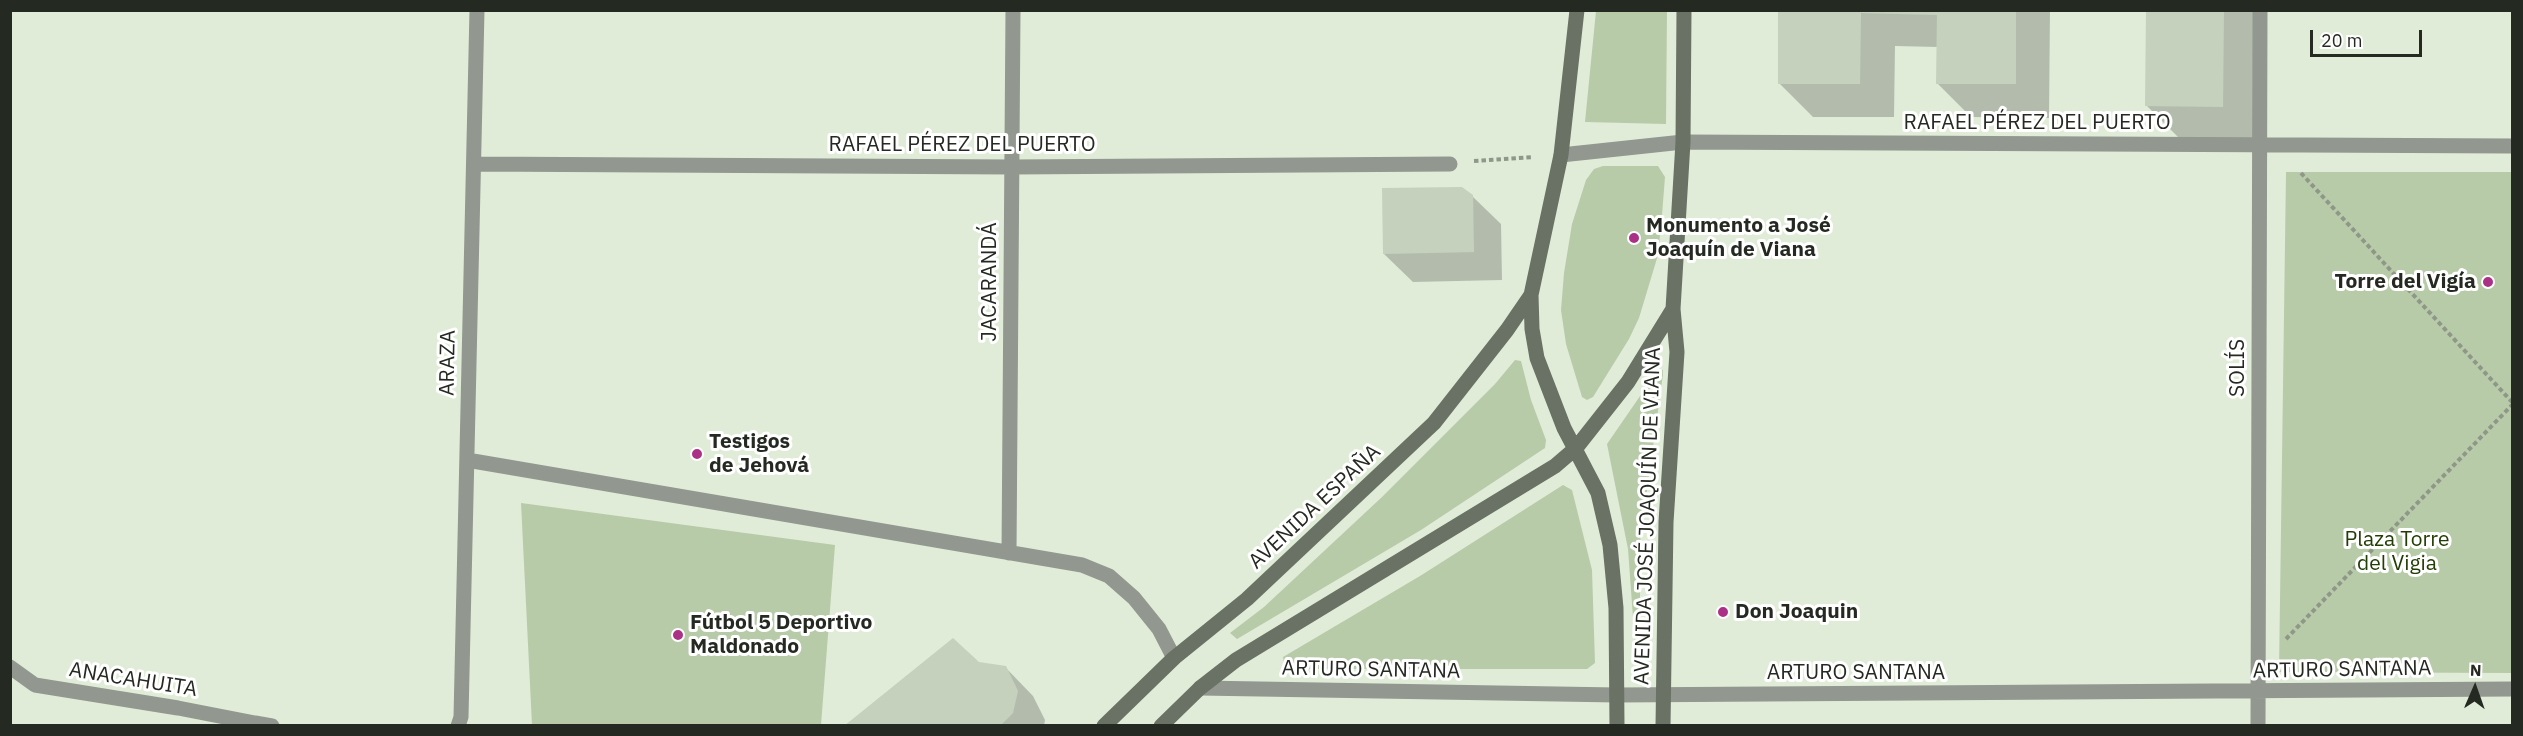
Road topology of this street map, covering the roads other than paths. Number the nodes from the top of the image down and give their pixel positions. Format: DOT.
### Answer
graph roads {
  1 [pos="477,10"];
  2 [pos="1013,10"];
  3 [pos="1577,10"];
  4 [pos="1684,10"];
  5 [pos="2260,10"];
  6 [pos="1683,142"];
  7 [pos="2259,146"];
  8 [pos="2512,146"];
  9 [pos="1561,155"];
  10 [pos="474,164"];
  11 [pos="1450,164"];
  12 [pos="1012,167"];
  13 [pos="1530,295"];
  14 [pos="1673,309"];
  15 [pos="1576,448"];
  16 [pos="467,460"];
  17 [pos="1010,553"];
  18 [pos="1174,658"];
  19 [pos="10,667"];
  20 [pos="1200,688"];
  21 [pos="2512,689"];
  22 [pos="2258,692"];
  23 [pos="1617,695"];
  24 [pos="1663,695"];
  25 [pos="460,721"];
  26 [pos="253,724"];
  27 [pos="272,726"];
  28 [pos="1104,726"];
  29 [pos="1161,726"];
  30 [pos="1617,726"];
  31 [pos="1663,726"];
  32 [pos="2258,726"];
  1 -- 10 [label="street, ARAZA"];
  2 -- 12 [label="street, JACARANDÁ"];
  3 -- 9 [label="main road, AVENIDA JOSÉ JOAQUÍN DE VIANA"];
  4 -- 6 [label="main road, AVENIDA JOSÉ JOAQUÍN DE VIANA"];
  5 -- 7 [label="street, SOLÍS"];
  6 -- 7 [label="street, RAFAEL PÉREZ DEL PUERTO"];
  6 -- 9 [label="street, RAFAEL PÉREZ DEL PUERTO"];
  6 -- 14 [label="main road, AVENIDA JOSÉ JOAQUÍN DE VIANA"];
  7 -- 8 [label="street, RAFAEL PÉREZ DEL PUERTO"];
  7 -- 22 [label="street, SOLÍS"];
  9 -- 13 [label="main road, AVENIDA JOSÉ JOAQUÍN DE VIANA"];
  10 -- 12 [label="street, RAFAEL PÉREZ DEL PUERTO"];
  10 -- 16 [label="street, ARAZA"];
  11 -- 12 [label="street, RAFAEL PÉREZ DEL PUERTO"];
  12 -- 17 [label="street, JACARANDÁ"];
  13 -- 15 [label="main road, AVENIDA JOSÉ JOAQUÍN DE VIANA"];
  13 -- 18 [label="main road, AVENIDA ESPAÑA"];
  14 -- 15 [label="main road, AVENIDA JOSÉ JOAQUÍN DE VIANA"];
  14 -- 24 [label="main road, AVENIDA JOSÉ JOAQUÍN DE VIANA"];
  15 -- 20 [label="main road"];
  15 -- 23 [label="main road, AVENIDA JOSÉ JOAQUÍN DE VIANA"];
  16 -- 17 [label="street"];
  16 -- 25 [label="street, ARAZA"];
  17 -- 18 [label="street"];
  18 -- 28 [label="main road, AVENIDA ESPAÑA"];
  19 -- 26 [label="street, ANACAHUITA"];
  20 -- 23 [label="street, ARTURO SANTANA"];
  20 -- 29 [label="main road"];
  21 -- 22 [label="street, ARTURO SANTANA"];
  22 -- 24 [label="street, ARTURO SANTANA"];
  22 -- 32 [label="street, SOLÍS"];
  23 -- 24 [label="street, ARTURO SANTANA"];
  23 -- 30 [label="main road, AVENIDA JOSÉ JOAQUÍN DE VIANA"];
  24 -- 31 [label="main road, AVENIDA JOSÉ JOAQUÍN DE VIANA"];
  26 -- 27 [label="street, ANACAHUITA"];
}
